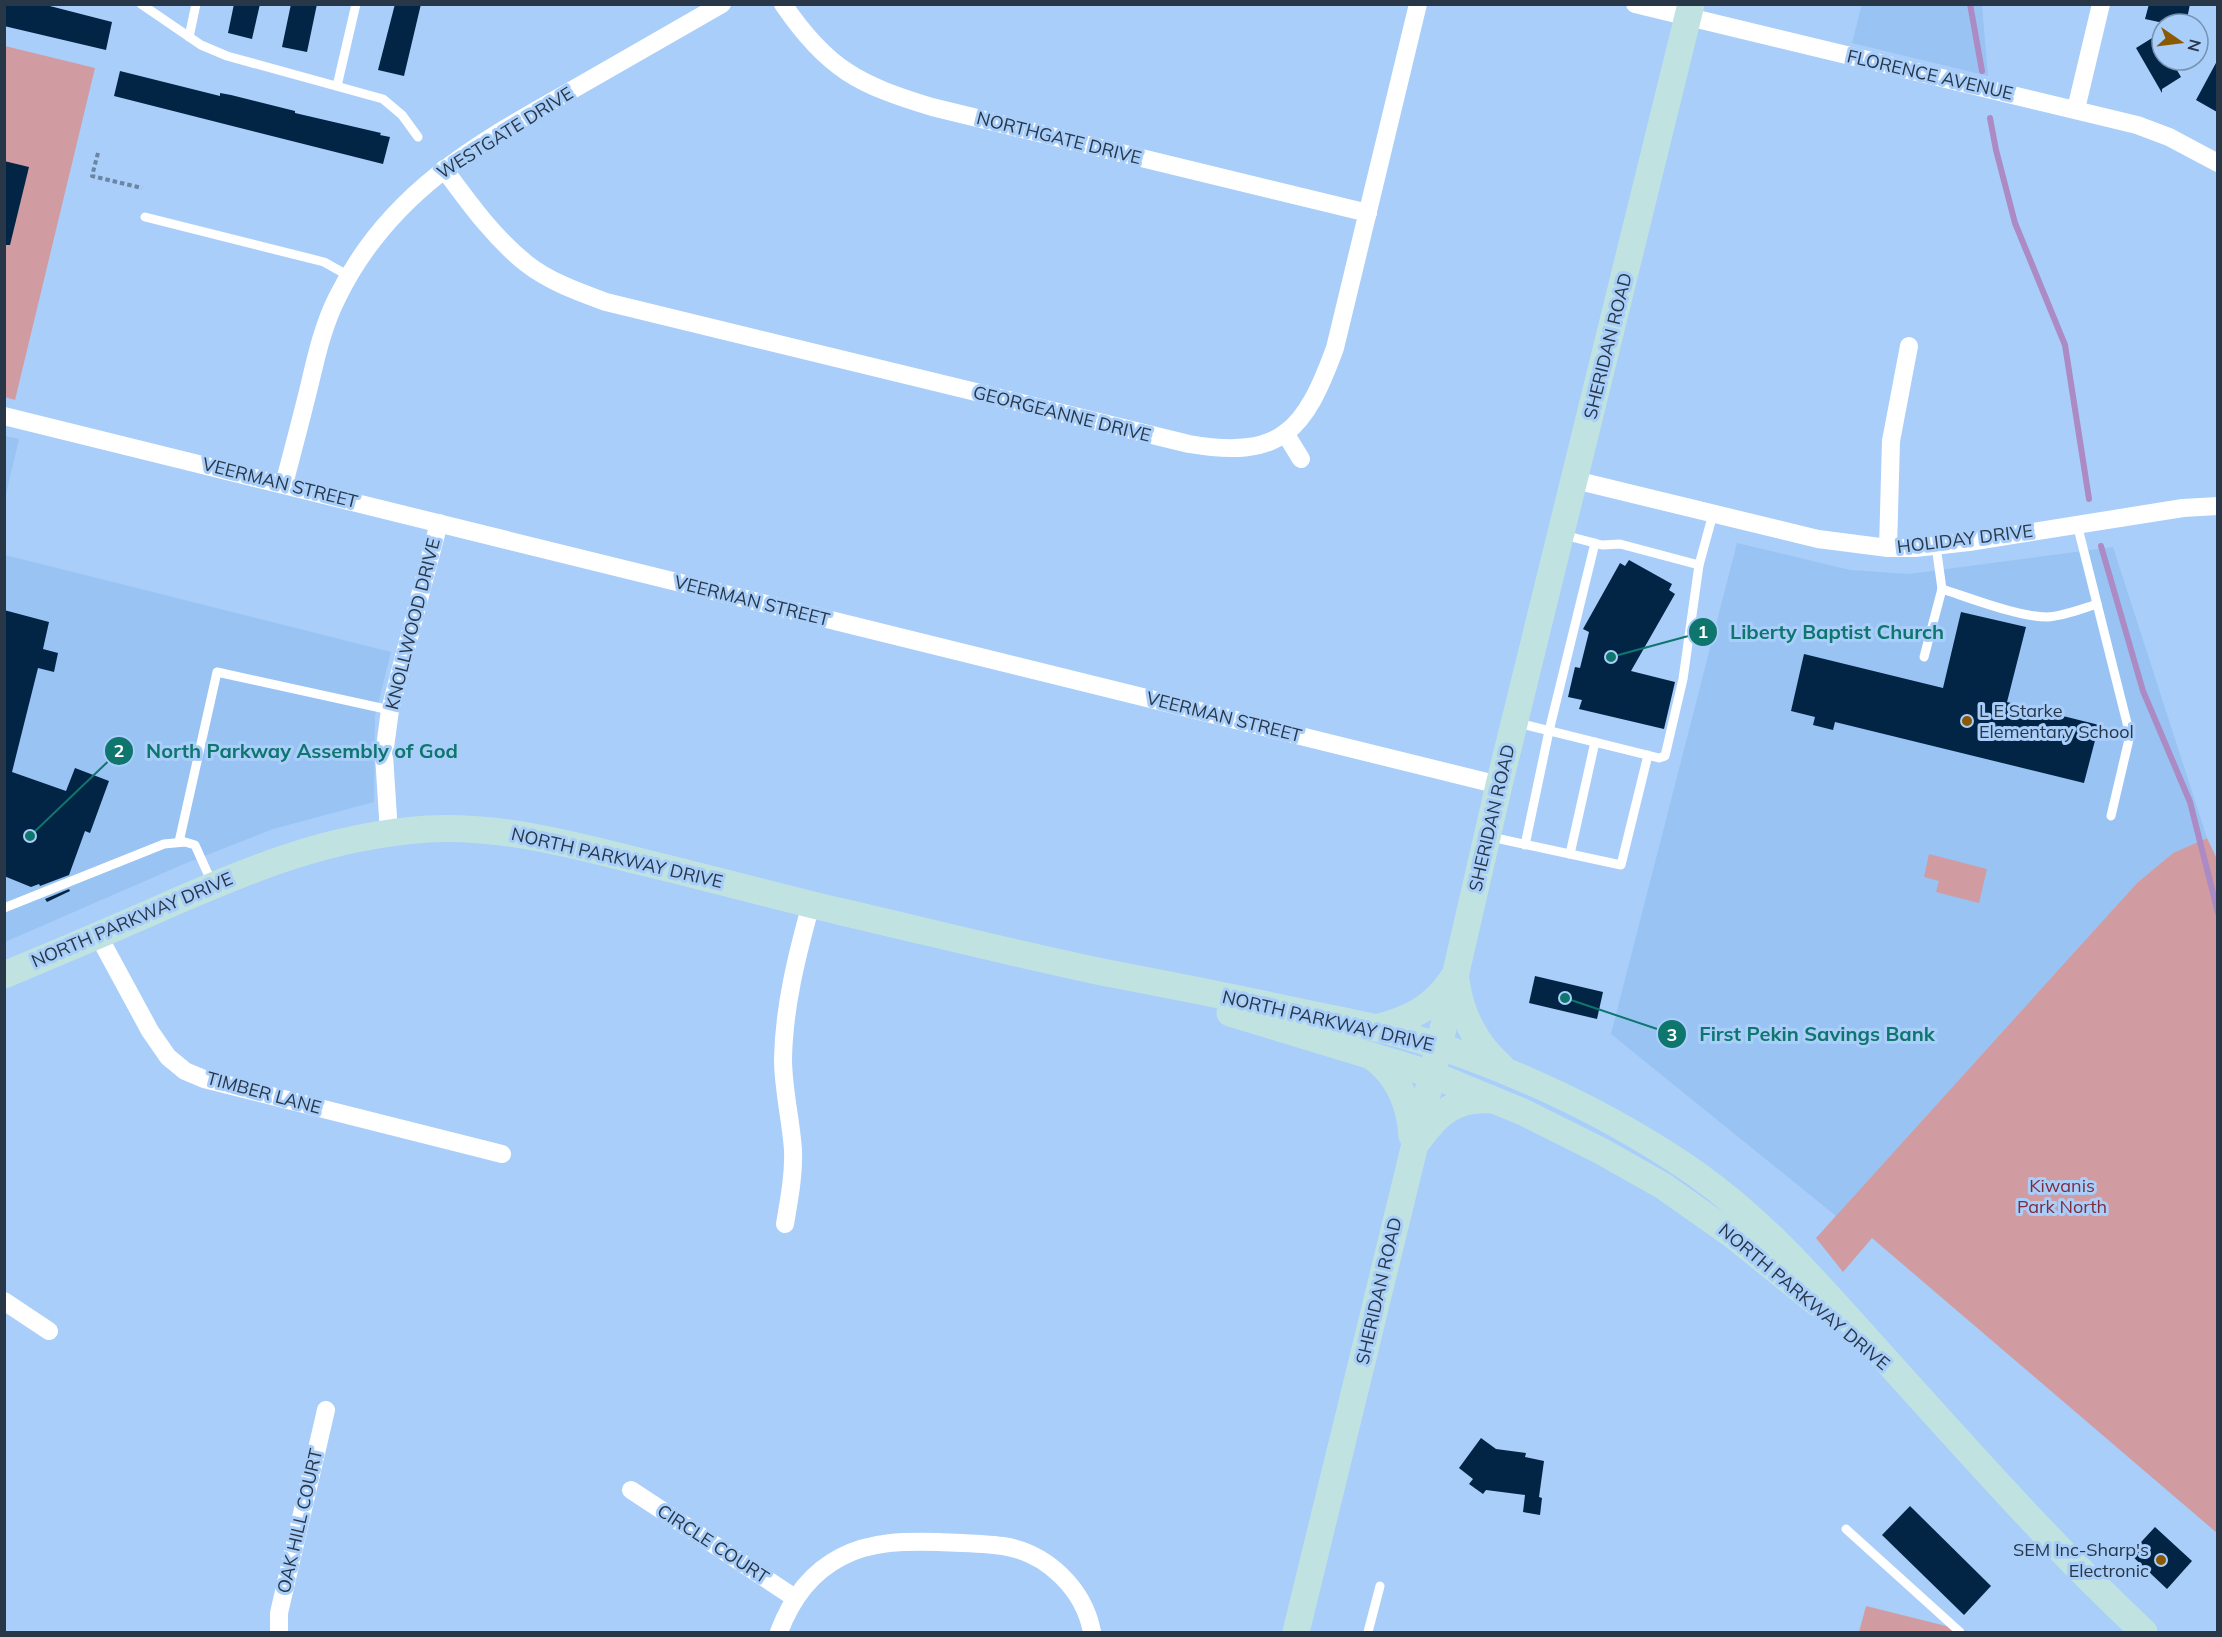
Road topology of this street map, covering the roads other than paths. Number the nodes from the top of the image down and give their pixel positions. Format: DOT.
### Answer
graph roads {
  1 [pos="141,4"];
  2 [pos="196,4"];
  3 [pos="356,4"];
  4 [pos="722,4"];
  5 [pos="783,4"];
  6 [pos="1418,4"];
  7 [pos="1635,4"];
  8 [pos="2101,4"];
  9 [pos="1689,11"];
  10 [pos="189,37"];
  11 [pos="337,86"];
  12 [pos="2076,109"];
  13 [pos="418,136"];
  14 [pos="2217,163"];
  15 [pos="444,169"];
  16 [pos="1368,213"];
  17 [pos="145,217"];
  18 [pos="349,276"];
  19 [pos="1909,346"];
  20 [pos="5,417"];
  21 [pos="1286,433"];
  22 [pos="1301,459"];
  23 [pos="1575,480"];
  24 [pos="284,484"];
  25 [pos="2217,506"];
  26 [pos="1713,514"];
  27 [pos="439,523"];
  28 [pos="2077,524"];
  29 [pos="1561,535"];
  30 [pos="1595,543"];
  31 [pos="1936,546"];
  32 [pos="1888,548"];
  33 [pos="1699,565"];
  34 [pos="1942,589"];
  35 [pos="2097,604"];
  36 [pos="1924,657"];
  37 [pos="390,710"];
  38 [pos="1515,723"];
  39 [pos="1549,731"];
  40 [pos="1595,742"];
  41 [pos="1648,755"];
  42 [pos="1499,785"];
  43 [pos="2111,816"];
  44 [pos="389,833"];
  45 [pos="1487,837"];
  46 [pos="179,842"];
  47 [pos="1525,845"];
  48 [pos="1570,854"];
  49 [pos="213,885"];
  50 [pos="811,904"];
  51 [pos="4,908"];
  52 [pos="98,935"];
  53 [pos="1066,964"];
  54 [pos="4,975"];
  55 [pos="1455,975"];
  56 [pos="1375,1028"];
  57 [pos="1438,1046"];
  58 [pos="1370,1055"];
  59 [pos="1509,1072"];
  60 [pos="1431,1074"];
  61 [pos="1496,1100"];
  62 [pos="1412,1149"];
  63 [pos="502,1154"];
  64 [pos="785,1224"];
  65 [pos="4,1301"];
  66 [pos="49,1331"];
  67 [pos="1907,1383"];
  68 [pos="326,1410"];
  69 [pos="631,1490"];
  70 [pos="1846,1529"];
  71 [pos="1380,1586"];
  72 [pos="795,1598"];
  73 [pos="279,1632"];
  74 [pos="779,1632"];
  75 [pos="1092,1632"];
  76 [pos="1296,1632"];
  77 [pos="1368,1632"];
  78 [pos="1960,1632"];
  79 [pos="2144,1632"];
  1 -- 10 [label="lane"];
  2 -- 10 [label="lane"];
  3 -- 11 [label="lane"];
  4 -- 15 [label="street, WESTGATE DRIVE"];
  5 -- 16 [label="street, NORTHGATE DRIVE"];
  6 -- 16 [label="street, GEORGEANNE DRIVE"];
  7 -- 9 [label="street, FLORENCE AVENUE"];
  8 -- 12 [label="street"];
  9 -- 12 [label="street, FLORENCE AVENUE"];
  9 -- 23 [label="main road, SHERIDAN ROAD"];
  10 -- 11 [label="lane"];
  11 -- 13 [label="lane"];
  12 -- 14 [label="street, FLORENCE AVENUE"];
  15 -- 18 [label="street, WESTGATE DRIVE"];
  15 -- 21 [label="street, GEORGEANNE DRIVE"];
  16 -- 21 [label="street, GEORGEANNE DRIVE"];
  17 -- 18 [label="lane"];
  18 -- 24 [label="street, WESTGATE DRIVE"];
  19 -- 32 [label="street"];
  20 -- 24 [label="street, VEERMAN STREET"];
  21 -- 22 [label="street"];
  23 -- 26 [label="street, HOLIDAY DRIVE"];
  23 -- 29 [label="main road, SHERIDAN ROAD"];
  24 -- 27 [label="street, VEERMAN STREET"];
  25 -- 28 [label="street, HOLIDAY DRIVE"];
  26 -- 32 [label="street, HOLIDAY DRIVE"];
  26 -- 33 [label="lane"];
  27 -- 37 [label="street, KNOLLWOOD DRIVE"];
  27 -- 42 [label="street, VEERMAN STREET"];
  28 -- 31 [label="street, HOLIDAY DRIVE"];
  28 -- 35 [label="lane"];
  29 -- 30 [label="lane"];
  29 -- 38 [label="main road, SHERIDAN ROAD"];
  30 -- 33 [label="lane"];
  30 -- 39 [label="lane"];
  31 -- 32 [label="street, HOLIDAY DRIVE"];
  31 -- 34 [label="lane"];
  33 -- 41 [label="lane"];
  34 -- 35 [label="lane"];
  34 -- 36 [label="lane"];
  35 -- 43 [label="lane"];
  37 -- 44 [label="street, KNOLLWOOD DRIVE"];
  37 -- 46 [label="lane"];
  38 -- 39 [label="lane"];
  38 -- 42 [label="main road, SHERIDAN ROAD"];
  39 -- 40 [label="lane"];
  39 -- 47 [label="lane"];
  40 -- 41 [label="lane"];
  40 -- 48 [label="lane"];
  41 -- 48 [label="lane"];
  42 -- 45 [label="main road, SHERIDAN ROAD"];
  44 -- 49 [label="main road, NORTH PARKWAY DRIVE"];
  44 -- 50 [label="main road, NORTH PARKWAY DRIVE"];
  45 -- 47 [label="lane"];
  45 -- 55 [label="main road, SHERIDAN ROAD"];
  46 -- 49 [label="lane"];
  46 -- 51 [label="lane"];
  47 -- 48 [label="lane"];
  49 -- 52 [label="main road, NORTH PARKWAY DRIVE"];
  50 -- 53 [label="main road, NORTH PARKWAY DRIVE"];
  50 -- 64 [label="street"];
  52 -- 54 [label="main road, NORTH PARKWAY DRIVE"];
  52 -- 63 [label="street, TIMBER LANE"];
  53 -- 56 [label="main road, NORTH PARKWAY DRIVE"];
  53 -- 58 [label="main road, NORTH PARKWAY DRIVE"];
  55 -- 56 [label="main road"];
  55 -- 57 [label="main road, SHERIDAN ROAD"];
  55 -- 59 [label="main road"];
  56 -- 57 [label="main road, NORTH PARKWAY DRIVE"];
  57 -- 59 [label="main road, NORTH PARKWAY DRIVE"];
  57 -- 60 [label="main road, SHERIDAN ROAD"];
  58 -- 60 [label="main road, NORTH PARKWAY DRIVE"];
  58 -- 62 [label="main road"];
  59 -- 67 [label="main road, NORTH PARKWAY DRIVE"];
  60 -- 61 [label="main road, NORTH PARKWAY DRIVE"];
  60 -- 62 [label="main road, SHERIDAN ROAD"];
  61 -- 62 [label="main road"];
  61 -- 67 [label="main road, NORTH PARKWAY DRIVE"];
  62 -- 76 [label="main road, SHERIDAN ROAD"];
  65 -- 66 [label="street"];
  67 -- 79 [label="main road, NORTH PARKWAY DRIVE"];
  68 -- 73 [label="street, OAK HILL COURT"];
  69 -- 72 [label="street, CIRCLE COURT"];
  70 -- 78 [label="lane"];
  71 -- 77 [label="lane"];
  72 -- 74 [label="street"];
  72 -- 75 [label="street"];
}
